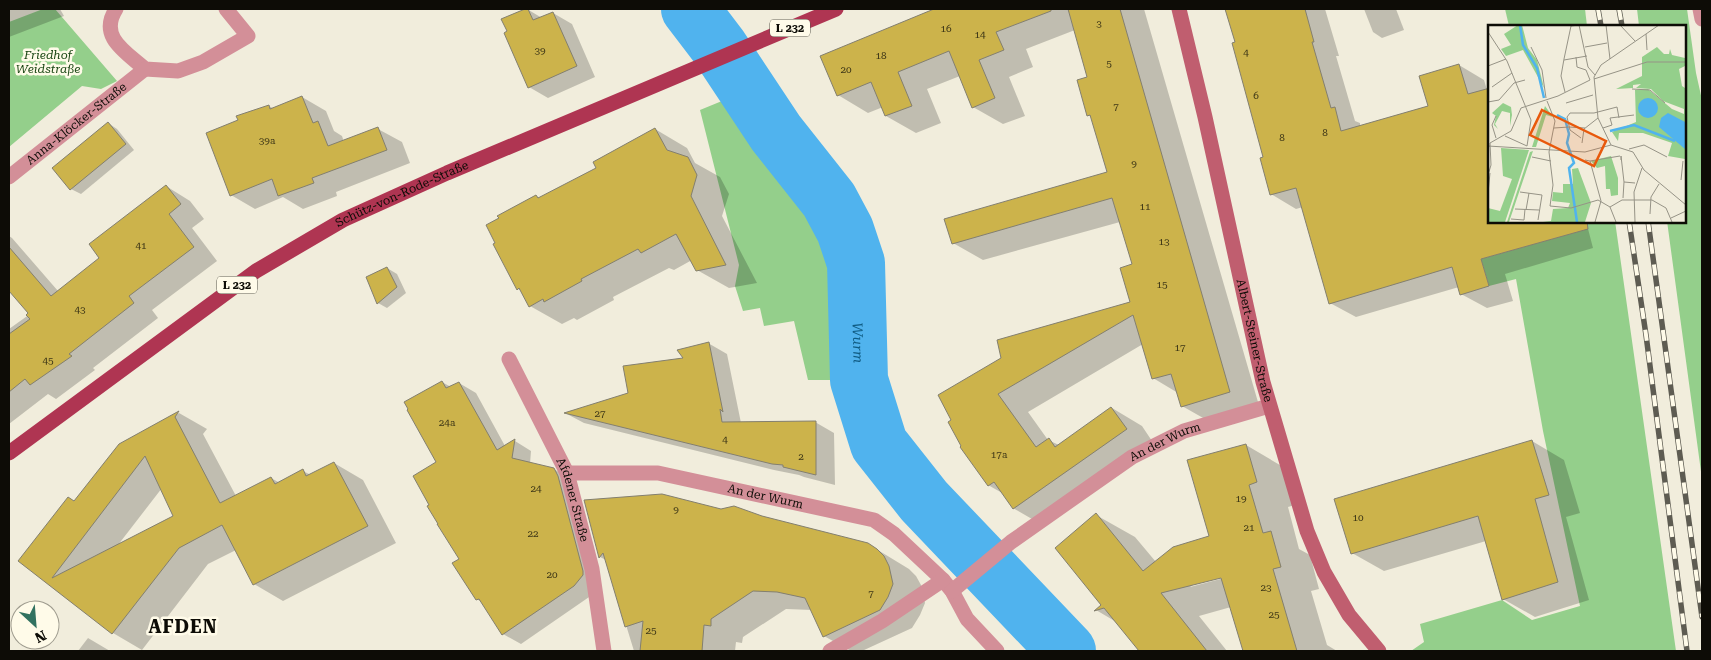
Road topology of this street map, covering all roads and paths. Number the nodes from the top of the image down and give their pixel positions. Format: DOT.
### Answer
graph roads {
  1 [pos="116,9"];
  2 [pos="226,9"];
  3 [pos="836,9"];
  4 [pos="1179,9"];
  5 [pos="1700,9"];
  6 [pos="1702,19"];
  7 [pos="145,69"];
  8 [pos="9,178"];
  9 [pos="509,360"];
  10 [pos="1269,406"];
  11 [pos="9,454"];
  12 [pos="567,473"];
  13 [pos="948,586"];
  14 [pos="604,651"];
  15 [pos="830,651"];
  16 [pos="997,651"];
  17 [pos="1379,651"];
  1 -- 7 [label="street"];
  2 -- 7 [label="street"];
  3 -- 11 [label="main road, Schütz-von-Rode-Straße / L 232"];
  4 -- 10 [label="street, Albert-Steiner-Straße"];
  5 -- 6 [label="street"];
  7 -- 8 [label="street, Anna-Klöcker-Straße"];
  9 -- 12 [label="street, Afdener Straße"];
  10 -- 13 [label="street, An der Wurm"];
  10 -- 17 [label="street, Albert-Steiner-Straße"];
  12 -- 13 [label="street, An der Wurm"];
  12 -- 14 [label="street, Afdener Straße"];
  13 -- 15 [label="street, An der Wurm"];
  13 -- 16 [label="street, An der Wurm"];
}
